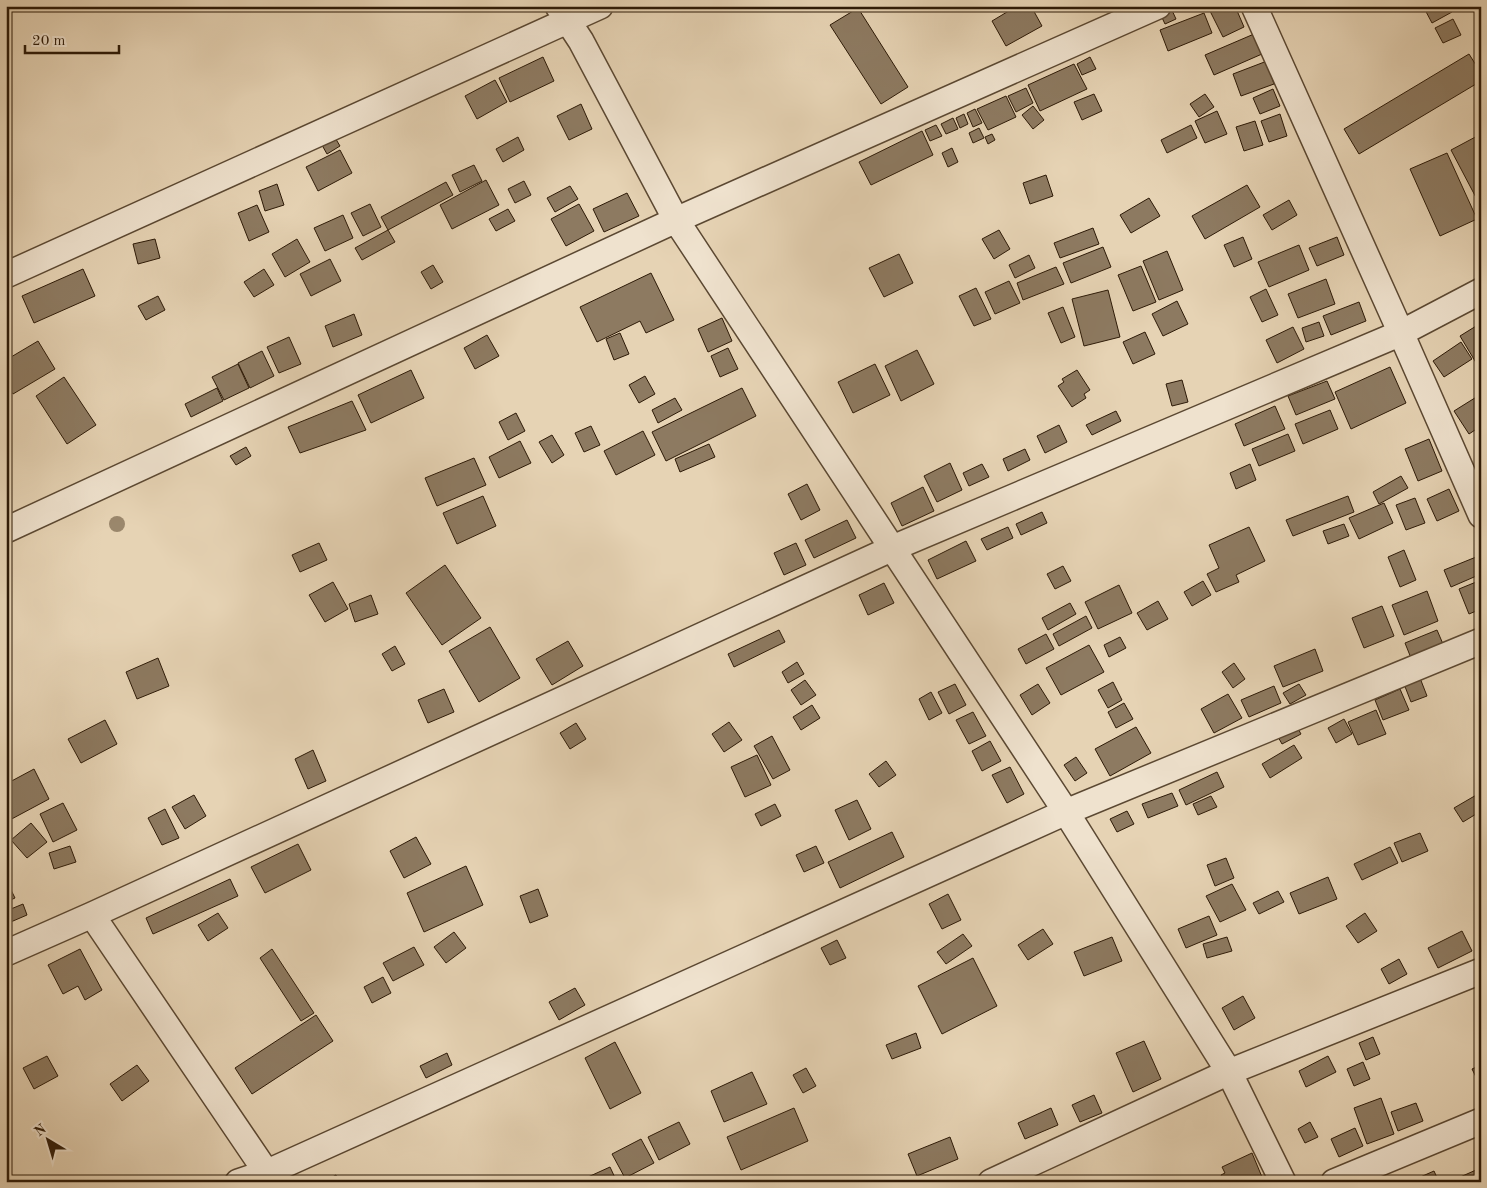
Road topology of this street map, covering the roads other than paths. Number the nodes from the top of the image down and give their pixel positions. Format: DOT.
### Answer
graph roads {
  1 [pos="600,6"];
  2 [pos="1158,6"];
  3 [pos="1254,6"];
  4 [pos="563,13"];
  5 [pos="676,220"];
  6 [pos="6,275"];
  7 [pos="1481,291"];
  8 [pos="1401,333"];
  9 [pos="1481,515"];
  10 [pos="6,530"];
  11 [pos="892,548"];
  12 [pos="1481,641"];
  13 [pos="1066,812"];
  14 [pos="92,915"];
  15 [pos="6,953"];
  16 [pos="1481,971"];
  17 [pos="1229,1072"];
  18 [pos="1481,1121"];
  19 [pos="271,1177"];
  20 [pos="238,1182"];
  21 [pos="990,1182"];
  22 [pos="1283,1182"];
  23 [pos="1334,1182"];
  1 -- 4 [label="street"];
  2 -- 5 [label="street"];
  3 -- 8 [label="street"];
  4 -- 5 [label="street"];
  4 -- 6 [label="street"];
  5 -- 10 [label="street"];
  5 -- 11 [label="street"];
  7 -- 8 [label="street"];
  8 -- 9 [label="street"];
  8 -- 11 [label="street"];
  11 -- 13 [label="street"];
  11 -- 14 [label="street"];
  12 -- 13 [label="street"];
  13 -- 17 [label="street"];
  13 -- 19 [label="street"];
  14 -- 15 [label="street"];
  14 -- 19 [label="street"];
  16 -- 17 [label="street"];
  17 -- 21 [label="street"];
  17 -- 22 [label="street"];
  18 -- 23 [label="street"];
  19 -- 20 [label="street"];
}
